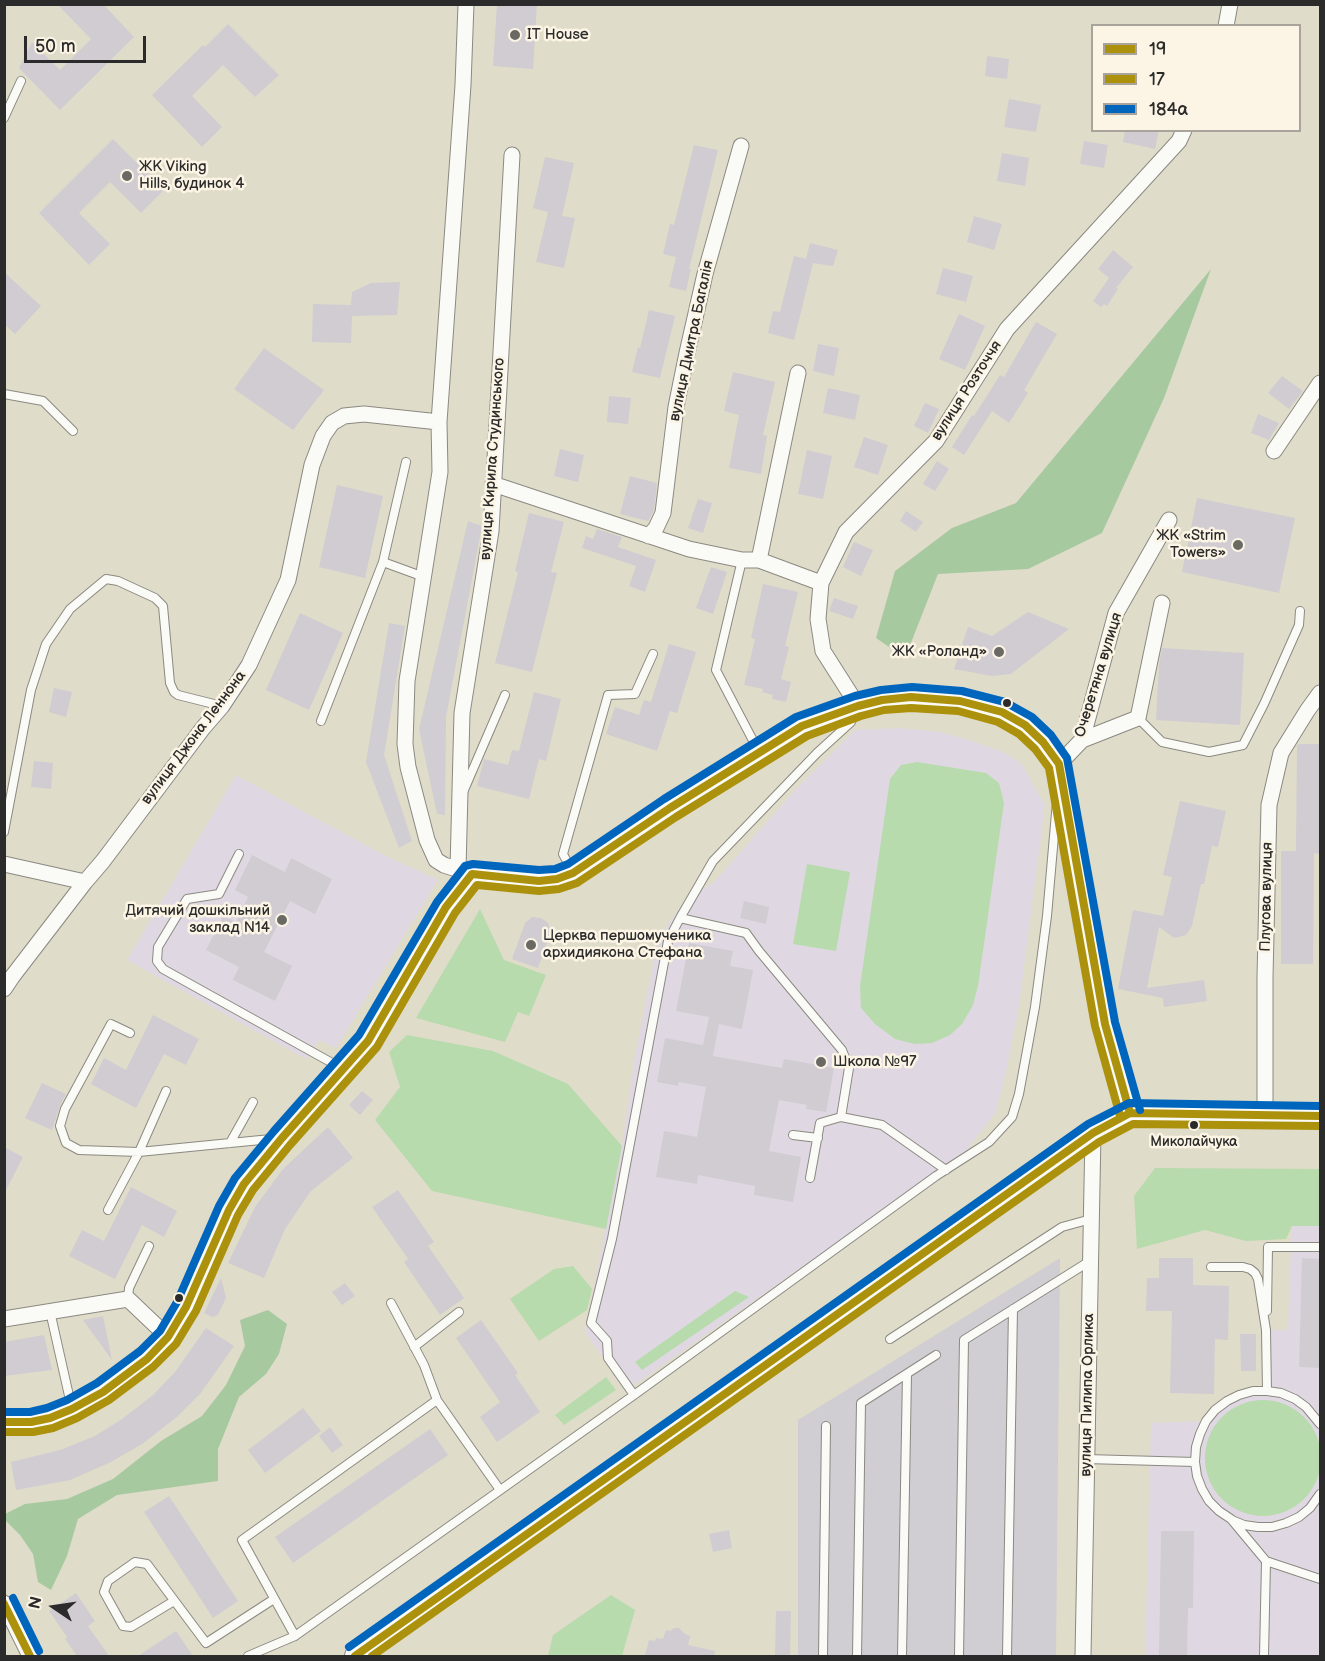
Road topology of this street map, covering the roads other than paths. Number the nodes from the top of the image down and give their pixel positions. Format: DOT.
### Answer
graph roads {
  1 [pos="466,4"];
  2 [pos="1230,4"];
  3 [pos="1226,24"];
  4 [pos="21,81"];
  5 [pos="4,118"];
  6 [pos="1183,132"];
  7 [pos="741,146"];
  8 [pos="512,155"];
  9 [pos="798,373"];
  10 [pos="1320,383"];
  11 [pos="4,393"];
  12 [pos="439,422"];
  13 [pos="73,431"];
  14 [pos="1274,451"];
  15 [pos="406,462"];
  16 [pos="493,484"];
  17 [pos="1169,520"];
  18 [pos="649,536"];
  19 [pos="742,560"];
  20 [pos="759,560"];
  21 [pos="383,562"];
  22 [pos="424,577"];
  23 [pos="821,584"];
  24 [pos="1162,603"];
  25 [pos="1300,612"];
  26 [pos="653,654"];
  27 [pos="1320,693"];
  28 [pos="505,695"];
  29 [pos="222,706"];
  30 [pos="858,706"];
  31 [pos="1138,718"];
  32 [pos="321,721"];
  33 [pos="1082,740"];
  34 [pos="759,752"];
  35 [pos="1059,764"];
  36 [pos="460,800"];
  37 [pos="4,832"];
  38 [pos="238,855"];
  39 [pos="4,864"];
  40 [pos="458,869"];
  41 [pos="573,873"];
  42 [pos="472,874"];
  43 [pos="85,882"];
  44 [pos="680,918"];
  45 [pos="4,989"];
  46 [pos="130,1033"];
  47 [pos="344,1069"];
  48 [pos="166,1091"];
  49 [pos="253,1102"];
  50 [pos="1130,1113"];
  51 [pos="1265,1115"];
  52 [pos="1320,1116"];
  53 [pos="841,1117"];
  54 [pos="1093,1133"];
  55 [pos="793,1135"];
  56 [pos="282,1138"];
  57 [pos="818,1138"];
  58 [pos="230,1143"];
  59 [pos="139,1152"];
  60 [pos="946,1170"];
  61 [pos="810,1178"];
  62 [pos="108,1210"];
  63 [pos="1091,1219"];
  64 [pos="149,1246"];
  65 [pos="1320,1247"];
  66 [pos="1090,1260"];
  67 [pos="1211,1268"];
  68 [pos="128,1299"];
  69 [pos="391,1303"];
  70 [pos="1013,1309"];
  71 [pos="459,1312"];
  72 [pos="4,1319"];
  73 [pos="52,1320"];
  74 [pos="1266,1330"];
  75 [pos="168,1338"];
  76 [pos="890,1339"];
  77 [pos="414,1347"];
  78 [pos="936,1355"];
  79 [pos="907,1374"];
  80 [pos="1267,1391"];
  81 [pos="634,1395"];
  82 [pos="437,1400"];
  83 [pos="72,1409"];
  84 [pos="4,1422"];
  85 [pos="1320,1422"];
  86 [pos="826,1426"];
  87 [pos="1086,1459"];
  88 [pos="1195,1462"];
  89 [pos="500,1490"];
  90 [pos="1320,1494"];
  91 [pos="1231,1519"];
  92 [pos="1266,1561"];
  93 [pos="1320,1579"];
  94 [pos="274,1599"];
  95 [pos="174,1601"];
  96 [pos="4,1603"];
  97 [pos="295,1636"];
  98 [pos="30,1656"];
  99 [pos="248,1656"];
  100 [pos="355,1656"];
  101 [pos="823,1656"];
  102 [pos="857,1656"];
  103 [pos="902,1656"];
  104 [pos="959,1656"];
  105 [pos="1007,1656"];
  106 [pos="1083,1656"];
  107 [pos="1264,1656"];
  1 -- 12 [label="street"];
  2 -- 3 [label="street"];
  4 -- 5 [label="lane"];
  6 -- 23 [label="street, вулиця Розточчя"];
  7 -- 18 [label="street, вулиця Дмитра Багалія"];
  8 -- 16 [label="street, вулиця Кирила Студинського"];
  9 -- 20 [label="street"];
  10 -- 14 [label="street"];
  11 -- 13 [label="lane"];
  12 -- 22 [label="street"];
  12 -- 29 [label="street, вулиця Джона Леннона"];
  15 -- 21 [label="lane"];
  16 -- 18 [label="street"];
  16 -- 36 [label="street, вулиця Кирила Студинського"];
  17 -- 33 [label="street, Очеретяна вулиця"];
  18 -- 19 [label="street"];
  19 -- 20 [label="street"];
  19 -- 34 [label="lane"];
  20 -- 23 [label="street"];
  21 -- 22 [label="lane"];
  21 -- 32 [label="lane"];
  22 -- 40 [label="street"];
  23 -- 30 [label="street, вулиця Розточчя"];
  24 -- 31 [label="street"];
  25 -- 31 [label="lane"];
  26 -- 41 [label="lane"];
  27 -- 51 [label="street, Плугова вулиця"];
  28 -- 36 [label="lane"];
  29 -- 37 [label="lane"];
  29 -- 43 [label="street, вулиця Джона Леннона"];
  30 -- 34 [label="street"];
  30 -- 35 [label="street"];
  30 -- 44 [label="lane"];
  31 -- 33 [label="street"];
  33 -- 35 [label="street, Очеретяна вулиця"];
  34 -- 41 [label="street"];
  35 -- 50 [label="street"];
  35 -- 60 [label="lane"];
  36 -- 40 [label="street, вулиця Кирила Студинського"];
  38 -- 47 [label="lane"];
  39 -- 43 [label="street"];
  40 -- 42 [label="street"];
  41 -- 42 [label="street"];
  42 -- 47 [label="street"];
  43 -- 45 [label="street, вулиця Джона Леннона"];
  44 -- 53 [label="lane"];
  44 -- 81 [label="lane"];
  46 -- 59 [label="lane"];
  47 -- 56 [label="street"];
  48 -- 59 [label="lane"];
  49 -- 58 [label="lane"];
  50 -- 51 [label="street"];
  50 -- 54 [label="street"];
  51 -- 52 [label="street"];
  53 -- 57 [label="lane"];
  53 -- 60 [label="lane"];
  54 -- 63 [label="street, вулиця Пилипа Орлика"];
  54 -- 100 [label="street"];
  55 -- 57 [label="lane"];
  56 -- 58 [label="lane"];
  56 -- 75 [label="street"];
  57 -- 61 [label="lane"];
  58 -- 59 [label="lane"];
  59 -- 62 [label="lane"];
  60 -- 81 [label="lane"];
  63 -- 66 [label="street, вулиця Пилипа Орлика"];
  63 -- 76 [label="lane"];
  64 -- 68 [label="lane"];
  65 -- 74 [label="lane"];
  66 -- 70 [label="lane"];
  66 -- 87 [label="street, вулиця Пилипа Орлика"];
  67 -- 74 [label="lane"];
  68 -- 72 [label="street"];
  68 -- 75 [label="street"];
  69 -- 77 [label="lane"];
  70 -- 104 [label="lane"];
  70 -- 105 [label="lane"];
  71 -- 77 [label="lane"];
  73 -- 83 [label="lane"];
  74 -- 80 [label="lane"];
  75 -- 83 [label="street"];
  77 -- 82 [label="lane"];
  78 -- 79 [label="lane"];
  79 -- 102 [label="lane"];
  79 -- 103 [label="lane"];
  80 -- 85 [label="lane"];
  80 -- 88 [label="lane"];
  81 -- 89 [label="lane"];
  82 -- 89 [label="lane"];
  82 -- 94 [label="lane"];
  83 -- 84 [label="street"];
  86 -- 101 [label="lane"];
  87 -- 88 [label="lane"];
  87 -- 106 [label="street, вулиця Пилипа Орлика"];
  88 -- 91 [label="lane"];
  89 -- 97 [label="lane"];
  90 -- 91 [label="lane"];
  91 -- 92 [label="lane"];
  92 -- 93 [label="lane"];
  92 -- 107 [label="lane"];
  94 -- 95 [label="lane"];
  94 -- 97 [label="lane"];
  95 -- 95 [label="lane"];
  96 -- 98 [label="street"];
  97 -- 99 [label="lane"];
}
